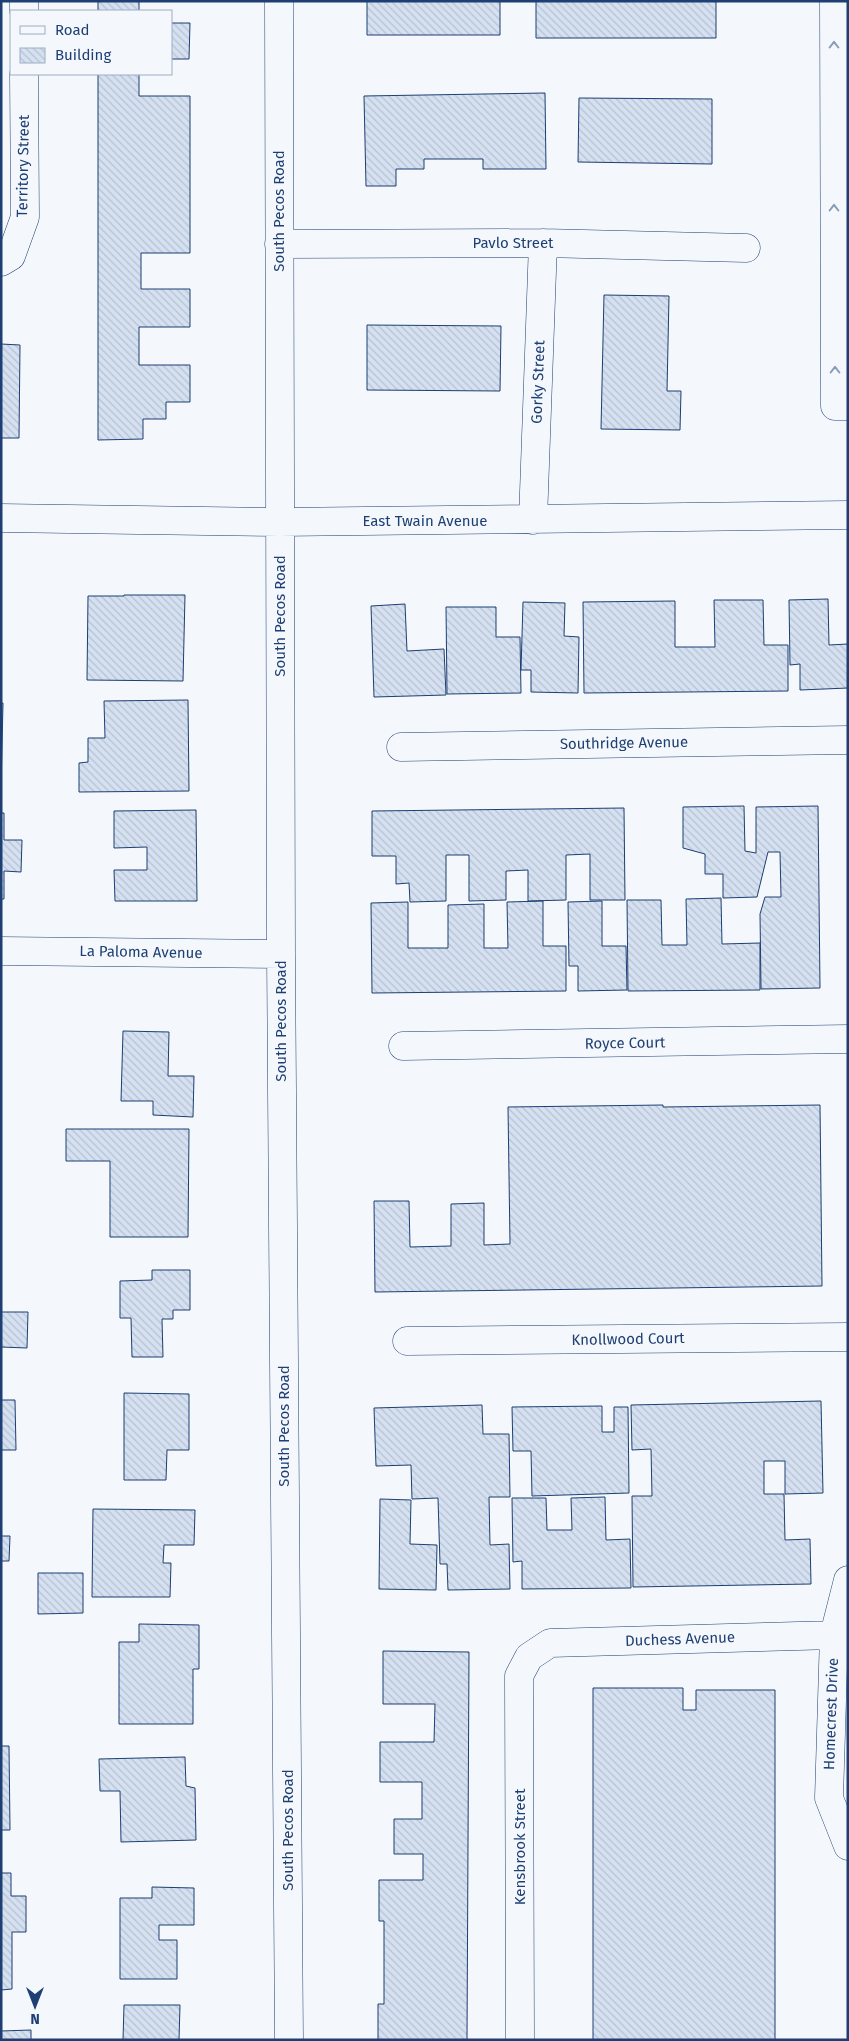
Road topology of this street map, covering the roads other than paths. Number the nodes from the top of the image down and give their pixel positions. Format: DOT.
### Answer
graph roads {
  1 [pos="279,1"];
  2 [pos="834,1"];
  3 [pos="24,75"];
  4 [pos="542,243"];
  5 [pos="279,244"];
  6 [pos="746,248"];
  7 [pos="6,259"];
  8 [pos="848,406"];
  9 [pos="848,515"];
  10 [pos="1,518"];
  11 [pos="533,520"];
  12 [pos="280,522"];
  13 [pos="848,740"];
  14 [pos="401,747"];
  15 [pos="1,951"];
  16 [pos="281,954"];
  17 [pos="848,1039"];
  18 [pos="403,1046"];
  19 [pos="848,1337"];
  20 [pos="408,1341"];
  21 [pos="848,1580"];
  22 [pos="834,1635"];
  23 [pos="529,1657"];
  24 [pos="848,1846"];
  25 [pos="289,2040"];
  26 [pos="520,2040"];
  1 -- 5 [label="street, South Pecos Road"];
  8 -- 2 [label="street, one-way"];
  3 -- 7 [label="street, Territory Street"];
  4 -- 5 [label="street, Pavlo Street"];
  4 -- 6 [label="street, Pavlo Street"];
  4 -- 11 [label="street, Gorky Street"];
  5 -- 12 [label="street, South Pecos Road"];
  9 -- 11 [label="street, East Twain Avenue"];
  10 -- 12 [label="street, East Twain Avenue"];
  11 -- 12 [label="street, East Twain Avenue"];
  12 -- 16 [label="street, South Pecos Road"];
  13 -- 14 [label="street, Southridge Avenue"];
  15 -- 16 [label="street, La Paloma Avenue"];
  16 -- 25 [label="street, South Pecos Road"];
  17 -- 18 [label="street, Royce Court"];
  19 -- 20 [label="street, Knollwood Court"];
  21 -- 22 [label="street, Homecrest Drive"];
  22 -- 23 [label="street, Duchess Avenue"];
  22 -- 24 [label="street, Homecrest Drive"];
  23 -- 26 [label="street, Kensbrook Street"];
}
